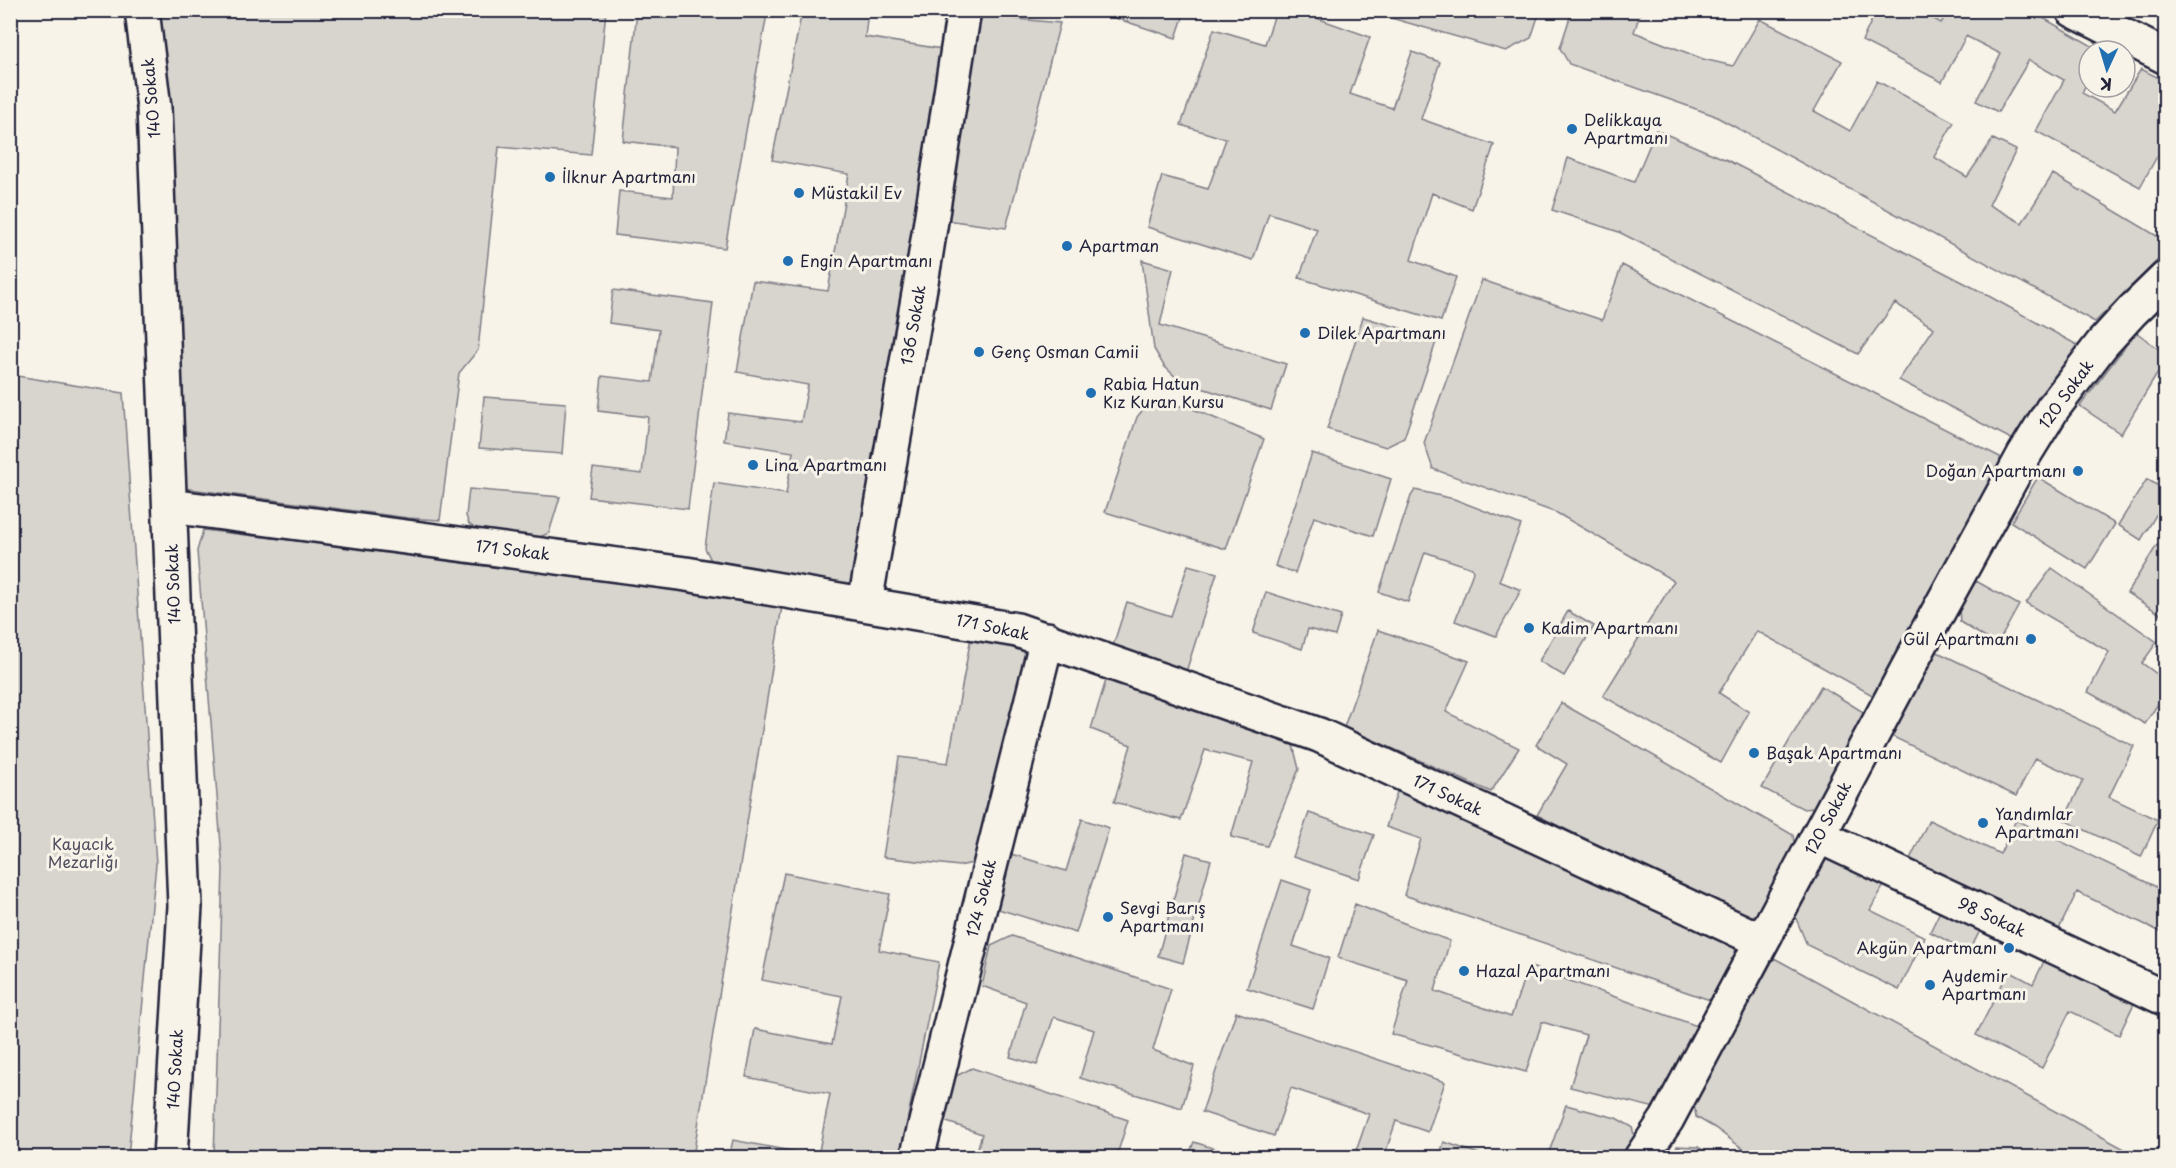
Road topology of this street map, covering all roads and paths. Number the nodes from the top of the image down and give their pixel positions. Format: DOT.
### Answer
graph roads {
  1 [pos="142,10"];
  2 [pos="964,10"];
  3 [pos="2073,10"];
  4 [pos="2166,57"];
  5 [pos="2166,278"];
  6 [pos="170,506"];
  7 [pos="865,603"];
  8 [pos="1047,639"];
  9 [pos="1819,836"];
  10 [pos="1762,941"];
  11 [pos="2166,999"];
  12 [pos="171,1158"];
  13 [pos="917,1158"];
  14 [pos="1641,1158"];
  1 -- 6 [label="street, 140 Sokak"];
  2 -- 7 [label="street, 136 Sokak"];
  3 -- 4 [label="street"];
  5 -- 9 [label="street, 120 Sokak"];
  6 -- 7 [label="street, 171 Sokak"];
  6 -- 12 [label="street, 140 Sokak"];
  7 -- 8 [label="street, 171 Sokak"];
  8 -- 10 [label="street, 171 Sokak"];
  8 -- 13 [label="street, 124 Sokak"];
  9 -- 10 [label="street, 120 Sokak"];
  9 -- 11 [label="street, 98 Sokak"];
  10 -- 14 [label="street, 120 Sokak"];
}
